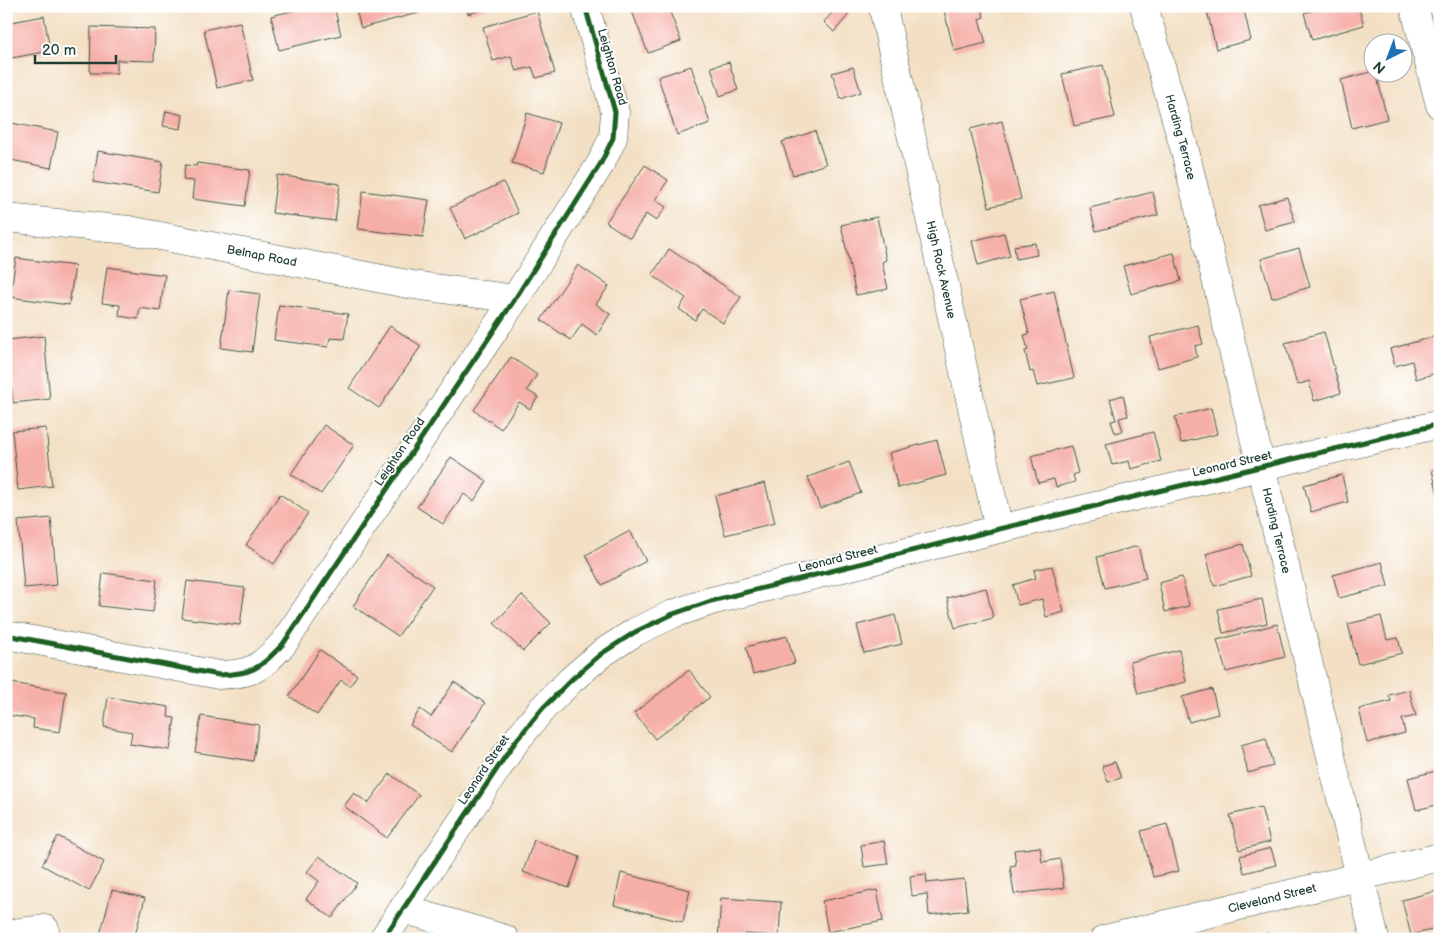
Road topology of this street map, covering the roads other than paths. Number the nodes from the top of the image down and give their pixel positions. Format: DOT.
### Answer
graph roads {
  1 [pos="585,6"];
  2 [pos="1144,6"];
  3 [pos="1414,6"];
  4 [pos="883,8"];
  5 [pos="1440,105"];
  6 [pos="6,218"];
  7 [pos="515,299"];
  8 [pos="1440,424"];
  9 [pos="1262,468"];
  10 [pos="999,530"];
  11 [pos="6,635"];
  12 [pos="1440,857"];
  13 [pos="1360,876"];
  14 [pos="403,909"];
  15 [pos="45,929"];
  16 [pos="6,934"];
  17 [pos="383,939"];
  18 [pos="505,939"];
  19 [pos="1104,939"];
  20 [pos="1375,939"];
  1 -- 7 [label="street, Leighton Road"];
  2 -- 9 [label="street, Harding Terrace"];
  3 -- 5 [label="street"];
  4 -- 10 [label="street, High Rock Avenue"];
  6 -- 7 [label="street, Belnap Road"];
  7 -- 11 [label="street, Leighton Road"];
  8 -- 9 [label="street, Leonard Street"];
  9 -- 10 [label="street, Leonard Street"];
  9 -- 13 [label="street, Harding Terrace"];
  10 -- 14 [label="street, Leonard Street"];
  12 -- 13 [label="street, Cleveland Street"];
  13 -- 19 [label="street, Cleveland Street"];
  13 -- 20 [label="street, Harding Terrace"];
  14 -- 17 [label="street, Leonard Street"];
  14 -- 18 [label="street"];
  15 -- 16 [label="street"];
}
